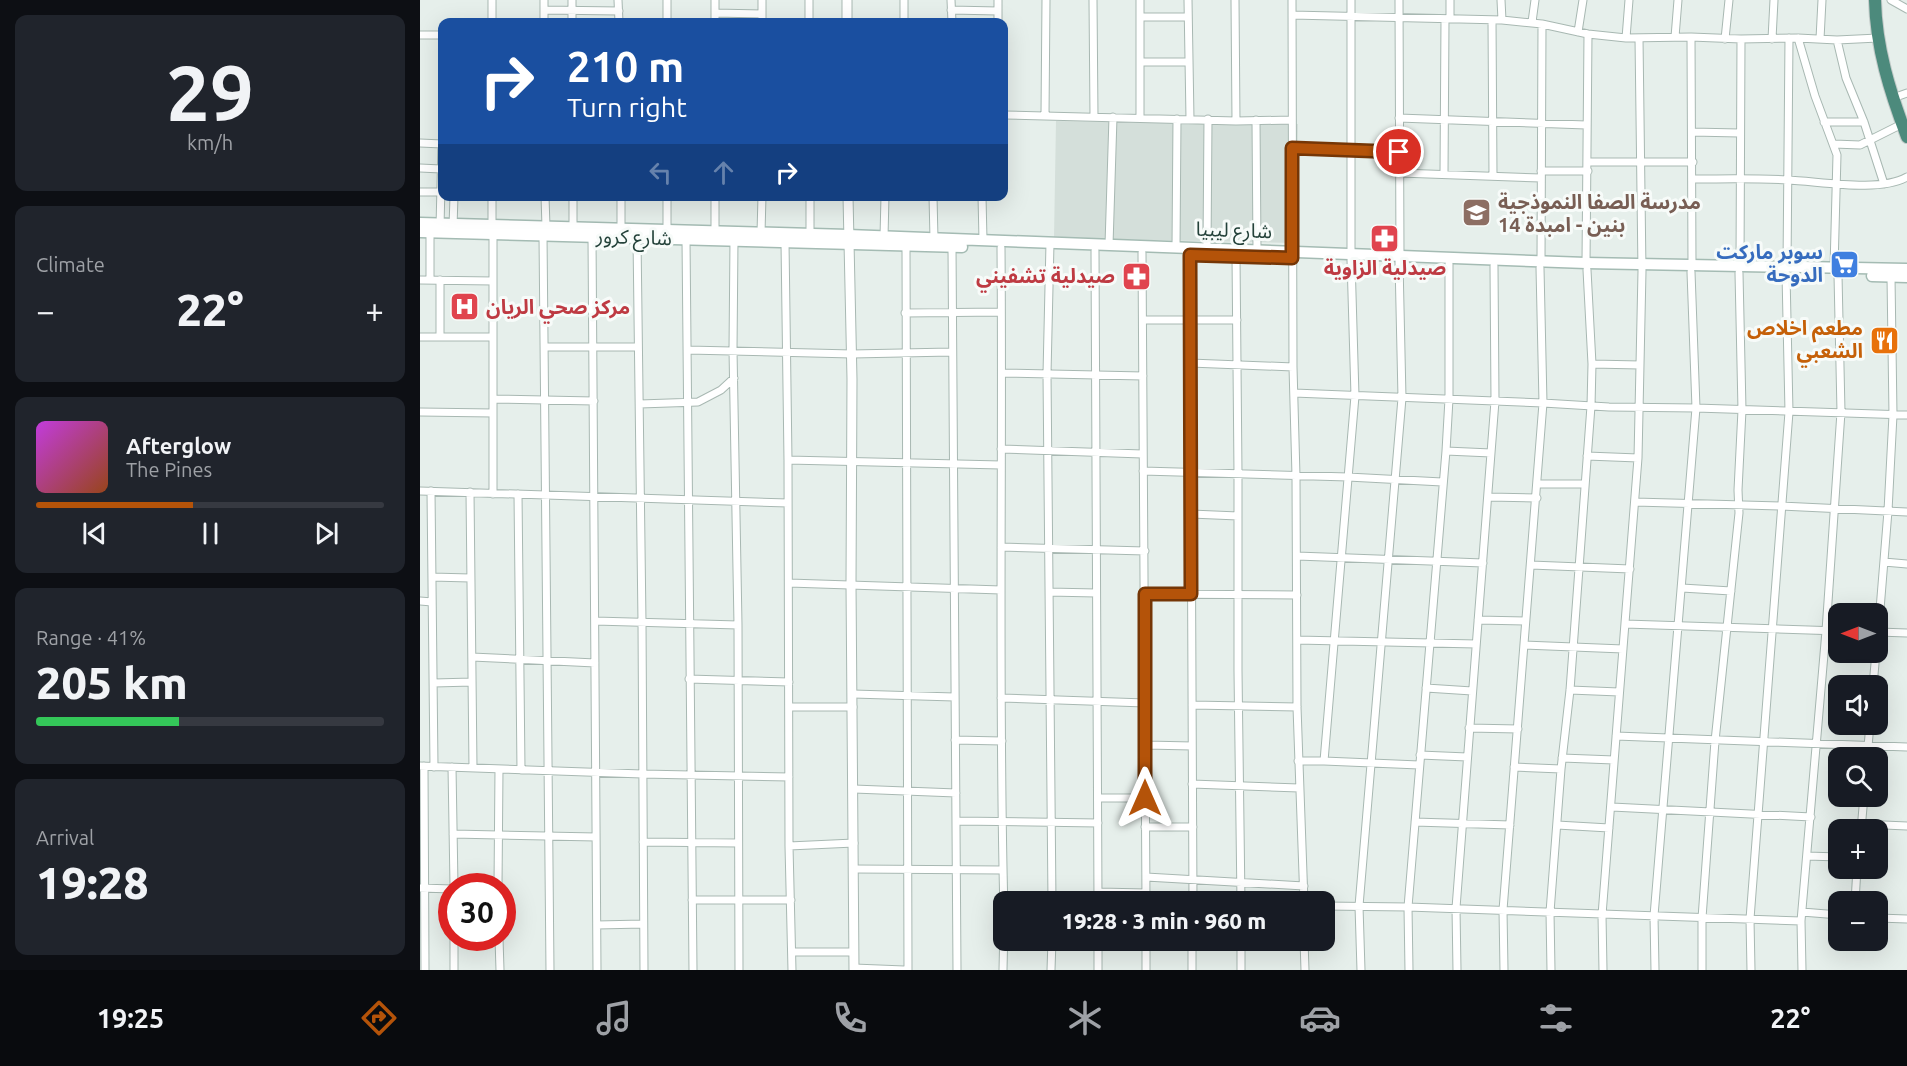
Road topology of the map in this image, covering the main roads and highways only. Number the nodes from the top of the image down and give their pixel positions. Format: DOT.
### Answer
graph roads {
  1 [pos="1875,0"];
  2 [pos="1907,137"];
  3 [pos="420,223"];
  4 [pos="433,230"];
  5 [pos="544,231"];
  6 [pos="810,238"];
  7 [pos="848,240"];
  8 [pos="1016,245"];
  9 [pos="1049,246"];
  10 [pos="1292,255"];
  11 [pos="1400,259"];
  12 [pos="1489,263"];
  13 [pos="1836,272"];
  14 [pos="1902,275"];
  1 -- 2 [label="highway"];
  3 -- 4 [label="main road, شارع كرور"];
  4 -- 5 [label="main road, شارع كرور"];
  5 -- 6 [label="main road, شارع كرور"];
  5 -- 6 [label="main road, شارع كرور"];
  6 -- 7 [label="main road, شارع كرور"];
  7 -- 8 [label="main road, شارع ليبيا"];
  7 -- 8 [label="main road, شارع ليبيا"];
  8 -- 9 [label="main road, شارع ليبيا"];
  9 -- 10 [label="main road, شارع ليبيا"];
  9 -- 10 [label="main road, شارع ليبيا"];
  10 -- 11 [label="main road, شارع ليبيا"];
  11 -- 12 [label="main road, شارع ليبيا"];
  11 -- 12 [label="main road, شارع ليبيا"];
  12 -- 13 [label="main road, شارع ليبيا"];
  13 -- 14 [label="main road, شارع ليبيا"];
  13 -- 14 [label="main road, شارع ليبيا"];
}
